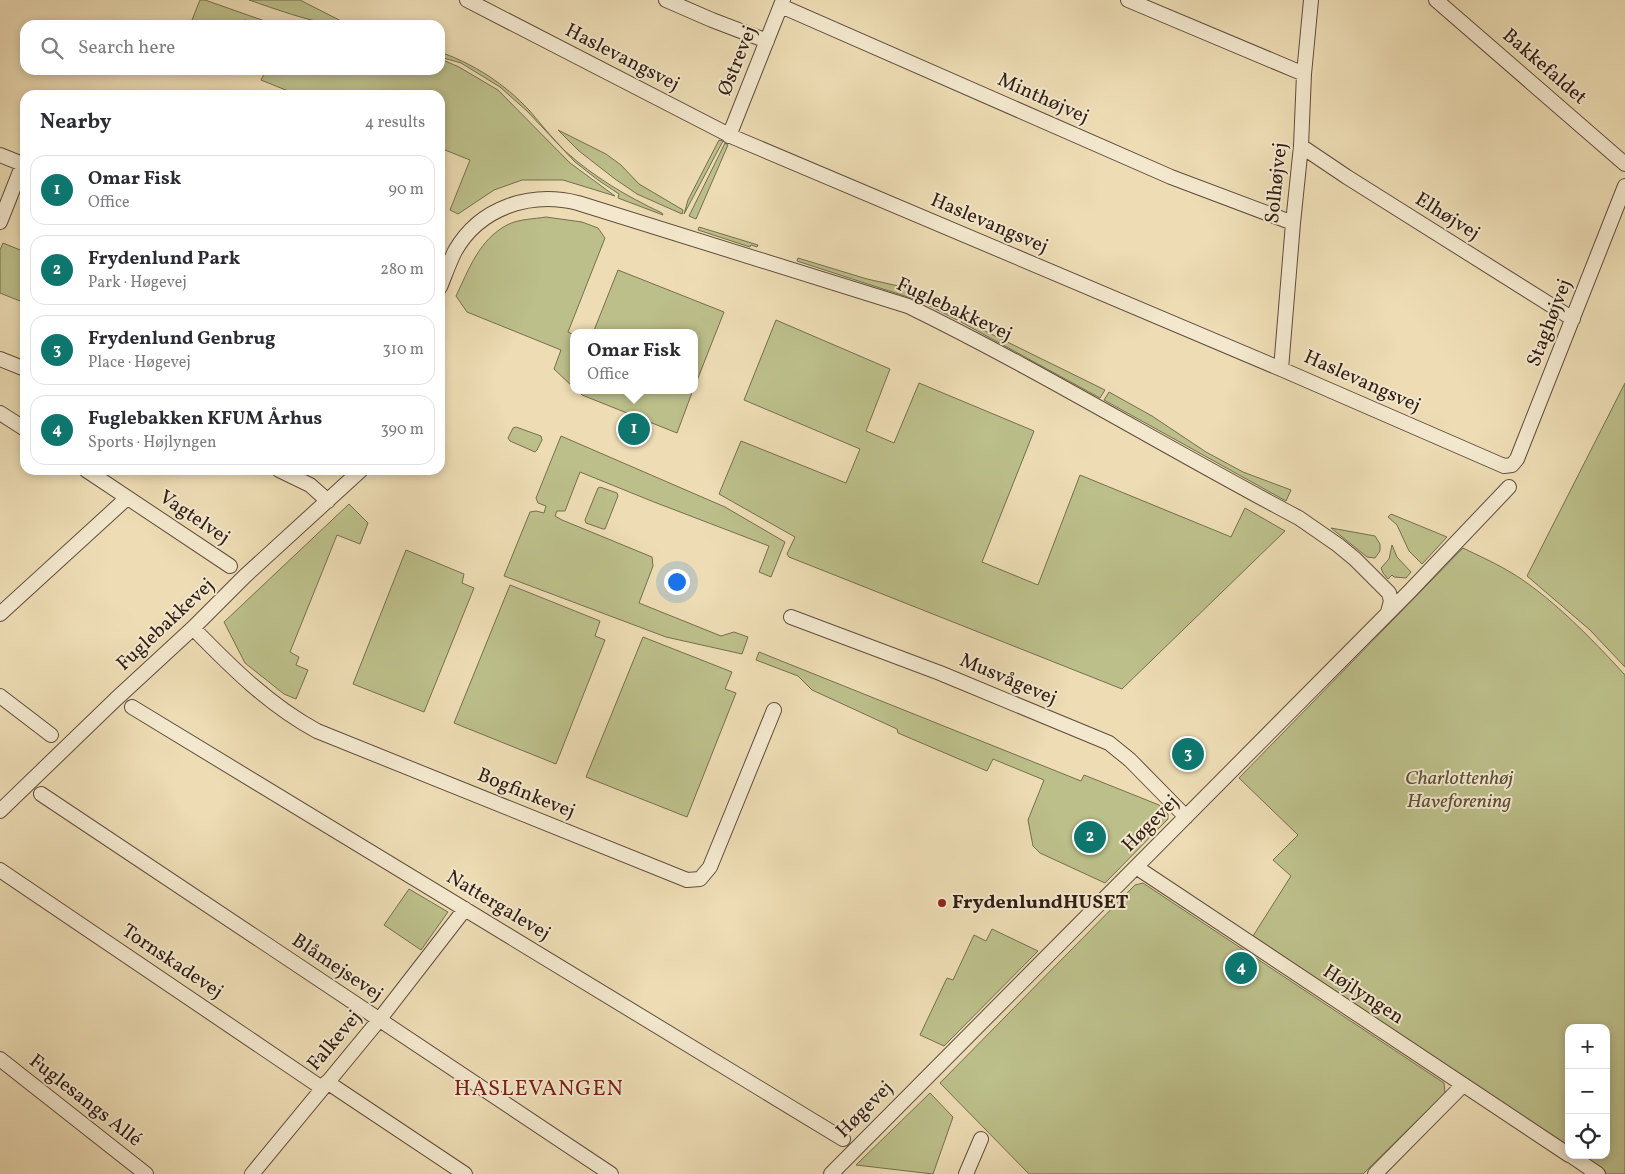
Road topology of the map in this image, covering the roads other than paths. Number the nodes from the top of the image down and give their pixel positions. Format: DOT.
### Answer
graph roads {
  1 [pos="467,0"];
  2 [pos="666,0"];
  3 [pos="1128,0"];
  4 [pos="1311,0"];
  5 [pos="1436,0"];
  6 [pos="782,3"];
  7 [pos="767,41"];
  8 [pos="1304,74"];
  9 [pos="729,136"];
  10 [pos="1301,146"];
  11 [pos="0,155"];
  12 [pos="20,163"];
  13 [pos="1625,164"];
  14 [pos="20,174"];
  15 [pos="1625,186"];
  16 [pos="0,222"];
  17 [pos="1293,223"];
  18 [pos="445,275"];
  19 [pos="1573,319"];
  20 [pos="0,358"];
  21 [pos="20,366"];
  22 [pos="1281,369"];
  23 [pos="3,420"];
  24 [pos="20,427"];
  25 [pos="1504,466"];
  26 [pos="93,475"];
  27 [pos="289,475"];
  28 [pos="356,475"];
  29 [pos="1509,487"];
  30 [pos="127,498"];
  31 [pos="328,501"];
  32 [pos="230,566"];
  33 [pos="1388,612"];
  34 [pos="0,614"];
  35 [pos="791,617"];
  36 [pos="193,628"];
  37 [pos="0,696"];
  38 [pos="132,707"];
  39 [pos="774,710"];
  40 [pos="51,735"];
  41 [pos="41,794"];
  42 [pos="0,811"];
  43 [pos="1186,817"];
  44 [pos="1136,867"];
  45 [pos="0,870"];
  46 [pos="465,910"];
  47 [pos="379,1020"];
  48 [pos="0,1059"];
  49 [pos="324,1085"];
  50 [pos="1463,1085"];
  51 [pos="843,1139"];
  52 [pos="982,1139"];
  53 [pos="1565,1152"];
  54 [pos="1575,1159"];
  55 [pos="146,1174"];
  56 [pos="252,1174"];
  57 [pos="465,1174"];
  58 [pos="611,1174"];
  59 [pos="831,1174"];
  60 [pos="966,1174"];
  61 [pos="1375,1174"];
  62 [pos="1598,1174"];
  1 -- 9 [label="street, Haslevangsvej"];
  2 -- 7 [label="street"];
  3 -- 8 [label="street"];
  4 -- 8 [label="street, Solhøjvej"];
  5 -- 13 [label="street, Bakkefaldet"];
  6 -- 7 [label="street, Østrevej"];
  6 -- 17 [label="street, Minthøjvej"];
  7 -- 9 [label="street, Østrevej"];
  8 -- 10 [label="street, Solhøjvej"];
  9 -- 22 [label="street, Haslevangsvej"];
  10 -- 17 [label="street, Solhøjvej"];
  10 -- 19 [label="street, Elhøjvej"];
  11 -- 12 [label="street"];
  14 -- 16 [label="street"];
  15 -- 19 [label="street, Staghøjvej"];
  17 -- 22 [label="street, Solhøjvej"];
  18 -- 33 [label="street, Fuglebakkevej"];
  19 -- 25 [label="street, Staghøjvej"];
  20 -- 21 [label="street"];
  22 -- 25 [label="street, Haslevangsvej"];
  23 -- 24 [label="street"];
  26 -- 30 [label="street, Vagtelvej"];
  27 -- 31 [label="street"];
  28 -- 31 [label="street, Fuglebakkevej"];
  29 -- 33 [label="street, Høgevej"];
  30 -- 32 [label="street, Vagtelvej"];
  30 -- 34 [label="street"];
  31 -- 36 [label="street, Fuglebakkevej"];
  33 -- 43 [label="street, Høgevej"];
  35 -- 43 [label="street, Musvågevej"];
  36 -- 39 [label="street, Bogfinkevej"];
  36 -- 42 [label="street, Fuglebakkevej"];
  37 -- 40 [label="street"];
  38 -- 46 [label="street, Nattergalevej"];
  41 -- 47 [label="street, Blåmejsevej"];
  43 -- 44 [label="street, Høgevej"];
  44 -- 50 [label="street, Højlyngen"];
  44 -- 59 [label="street, Høgevej"];
  45 -- 49 [label="street, Tornskadevej"];
  46 -- 47 [label="street, Falkevej"];
  46 -- 51 [label="street, Nattergalevej"];
  47 -- 49 [label="street, Falkevej"];
  47 -- 58 [label="street, Blåmejsevej"];
  48 -- 55 [label="street, Fuglesangs Allé"];
  49 -- 56 [label="street, Falkevej"];
  49 -- 57 [label="street, Tornskadevej"];
  50 -- 53 [label="street, Højlyngen"];
  50 -- 61 [label="street"];
  52 -- 60 [label="street"];
  54 -- 62 [label="street, Højlyngen"];
}
